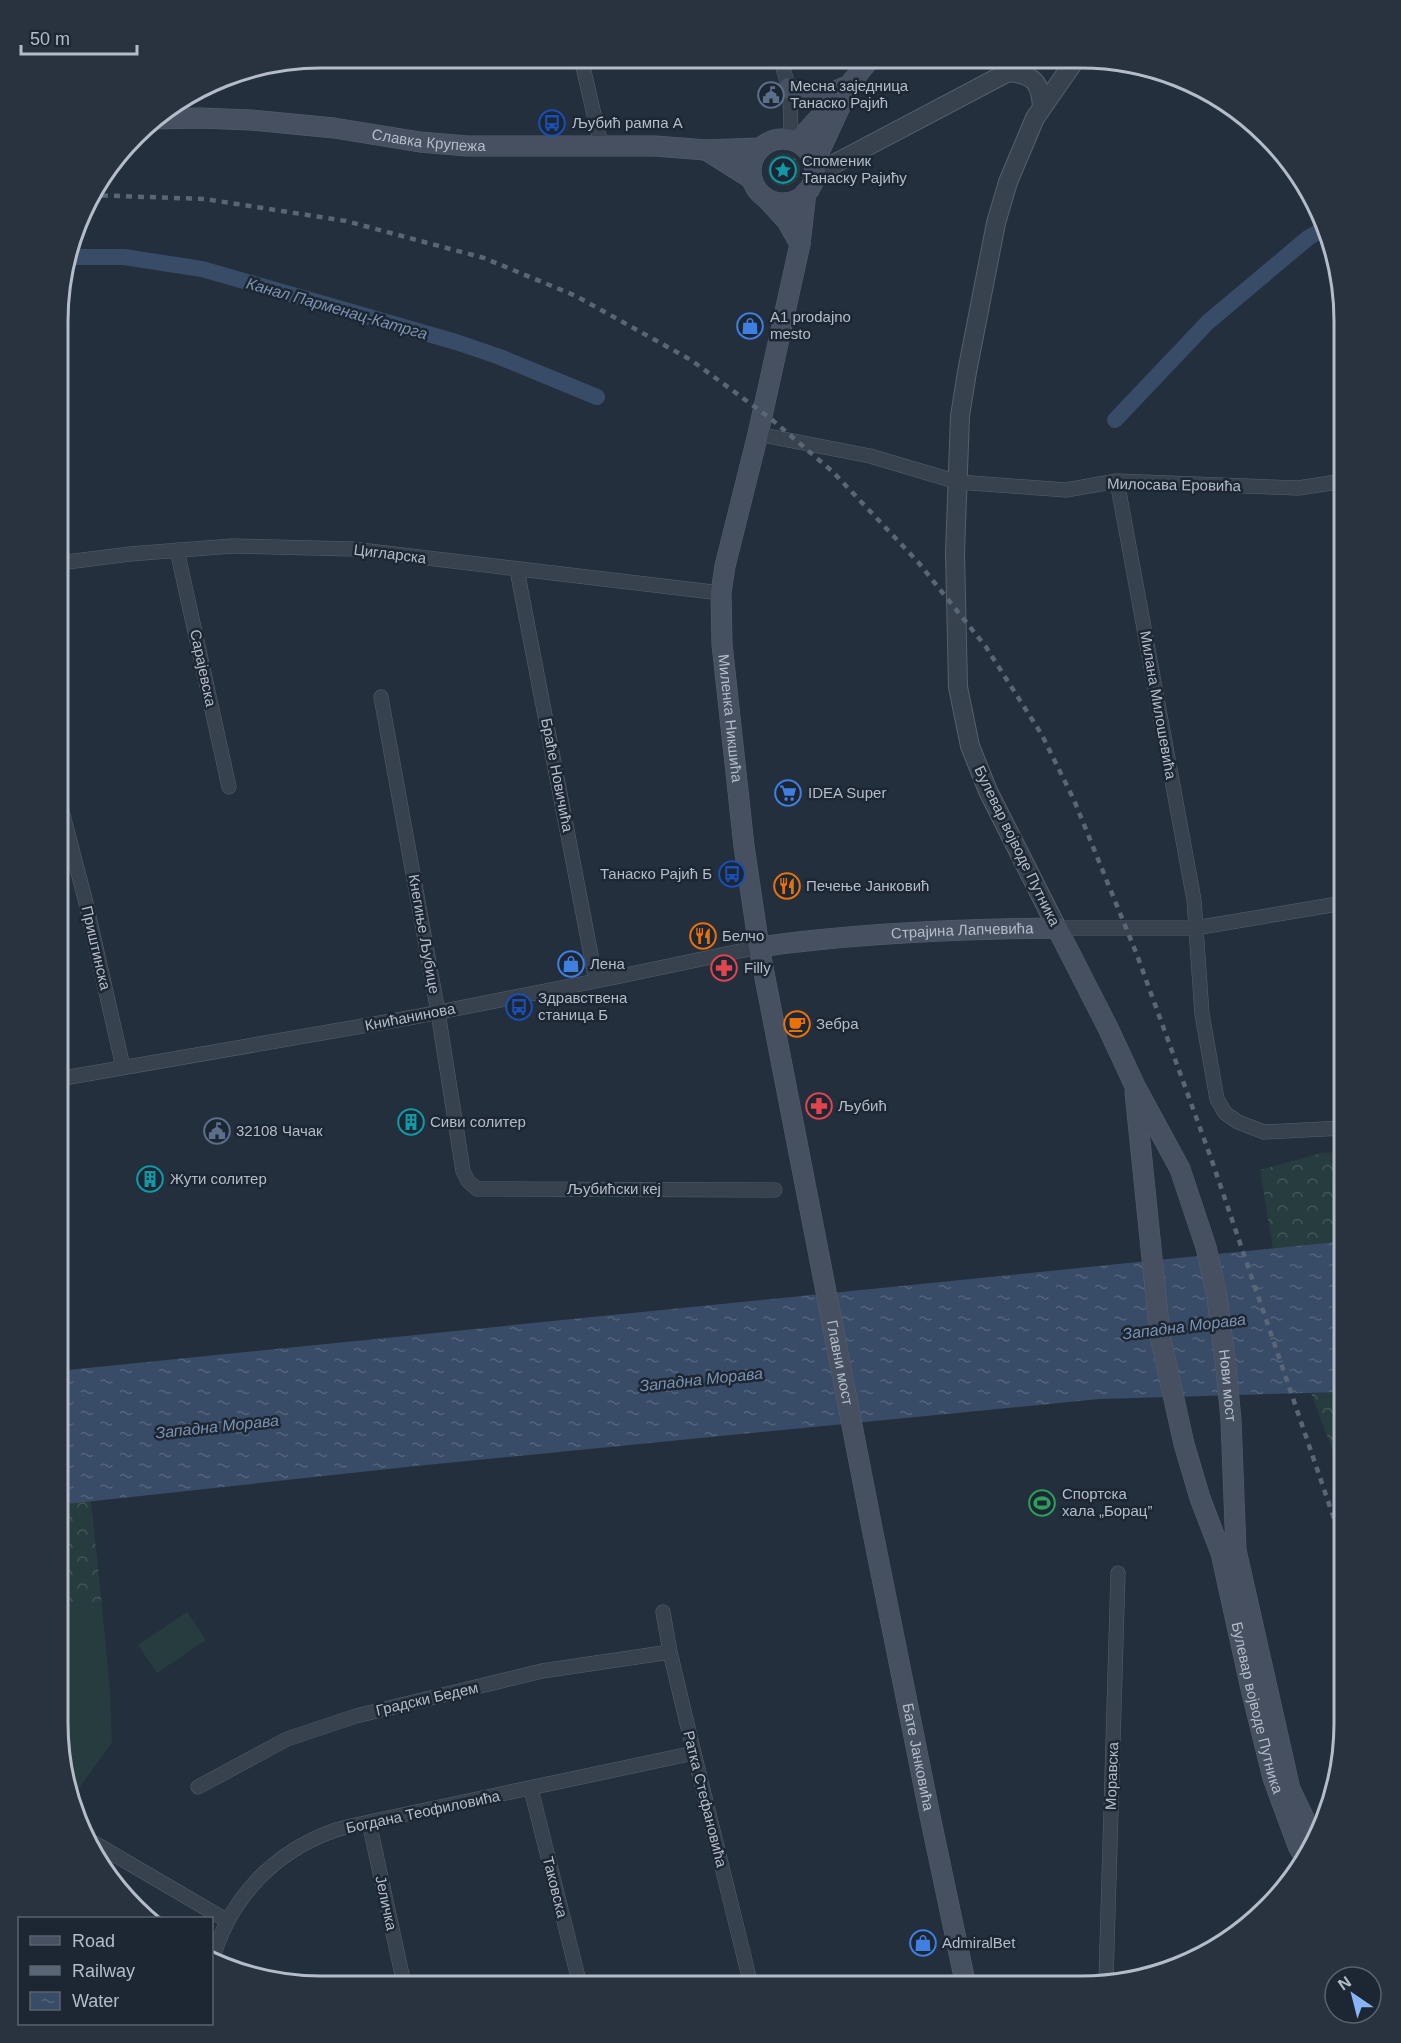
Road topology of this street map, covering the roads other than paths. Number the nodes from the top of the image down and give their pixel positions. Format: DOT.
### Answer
graph roads {
  1 [pos="583,68"];
  2 [pos="783,68"];
  3 [pos="863,68"];
  4 [pos="1017,68"];
  5 [pos="1069,68"];
  6 [pos="1010,72"];
  7 [pos="850,84"];
  8 [pos="789,88"];
  9 [pos="1042,106"];
  10 [pos="169,119"];
  11 [pos="794,141"];
  12 [pos="601,145"];
  13 [pos="760,148"];
  14 [pos="706,150"];
  15 [pos="814,168"];
  16 [pos="752,179"];
  17 [pos="807,192"];
  18 [pos="766,198"];
  19 [pos="800,244"];
  20 [pos="758,434"];
  21 [pos="958,482"];
  22 [pos="1117,482"];
  23 [pos="1334,483"];
  24 [pos="177,550"];
  25 [pos="68,562"];
  26 [pos="518,570"];
  27 [pos="721,593"];
  28 [pos="381,697"];
  29 [pos="229,787"];
  30 [pos="68,838"];
  31 [pos="1334,905"];
  32 [pos="1057,928"];
  33 [pos="1195,928"];
  34 [pos="759,946"];
  35 [pos="596,981"];
  36 [pos="438,1012"];
  37 [pos="123,1067"];
  38 [pos="68,1077"];
  39 [pos="1135,1086"];
  40 [pos="1158,1125"];
  41 [pos="1334,1128"];
  42 [pos="464,1171"];
  43 [pos="775,1190"];
  44 [pos="808,1194"];
  45 [pos="872,1528"];
  46 [pos="1229,1551"];
  47 [pos="1118,1573"];
  48 [pos="663,1612"];
  49 [pos="670,1652"];
  50 [pos="694,1753"];
  51 [pos="198,1787"];
  52 [pos="531,1789"];
  53 [pos="369,1822"];
  54 [pos="1309,1829"];
  55 [pos="100,1847"];
  56 [pos="1300,1849"];
  57 [pos="226,1920"];
  58 [pos="215,1952"];
  59 [pos="1106,1974"];
  60 [pos="402,1976"];
  61 [pos="578,1976"];
  62 [pos="749,1976"];
  63 [pos="964,1976"];
  1 -- 12 [label="street"];
  2 -- 8 [label="street"];
  3 -- 7 [label="main road"];
  4 -- 6 [label="street"];
  5 -- 9 [label="street, Булевар војводе Путника"];
  6 -- 9 [label="street"];
  6 -- 15 [label="street"];
  7 -- 8 [label="main road"];
  7 -- 11 [label="main road"];
  7 -- 15 [label="main road"];
  8 -- 11 [label="street"];
  9 -- 21 [label="street, Булевар војводе Путника"];
  10 -- 12 [label="main road, Славка Крупежа"];
  11 -- 13 [label="main road"];
  11 -- 15 [label="main road"];
  12 -- 14 [label="main road, Славка Крупежа"];
  13 -- 14 [label="main road, Славка Крупежа"];
  13 -- 16 [label="main road"];
  14 -- 16 [label="main road"];
  15 -- 17 [label="main road"];
  16 -- 18 [label="main road"];
  17 -- 18 [label="main road"];
  17 -- 19 [label="main road, Миленка Никшића"];
  18 -- 19 [label="main road"];
  19 -- 20 [label="main road, Миленка Никшића"];
  20 -- 21 [label="street, Милосава Еровића"];
  20 -- 27 [label="main road, Миленка Никшића"];
  21 -- 22 [label="street, Милосава Еровића"];
  21 -- 32 [label="street, Булевар војводе Путника"];
  22 -- 23 [label="street, Милосава Еровића"];
  22 -- 33 [label="street, Милана Милошевића"];
  24 -- 25 [label="street, Цигларска"];
  24 -- 26 [label="street, Цигларска"];
  24 -- 29 [label="street, Сарајевска"];
  26 -- 27 [label="street, Цигларска"];
  26 -- 35 [label="street, Браће Новичића"];
  27 -- 34 [label="main road, Миленка Никшића"];
  28 -- 36 [label="street, Кнегиње Љубице"];
  30 -- 37 [label="street, Приштинска"];
  31 -- 33 [label="street, Страјина Лапчевића"];
  32 -- 33 [label="street, Страјина Лапчевића"];
  32 -- 34 [label="main road, Страјина Лапчевића"];
  32 -- 39 [label="main road, Булевар војводе Путника"];
  33 -- 41 [label="street, Милана Милошевића"];
  34 -- 35 [label="street, Книћанинова"];
  34 -- 44 [label="main road, Миленка Никшића"];
  35 -- 36 [label="street, Книћанинова"];
  36 -- 37 [label="street, Книћанинова"];
  36 -- 42 [label="street, Кнегиње Љубице"];
  37 -- 38 [label="street, Книћанинова"];
  39 -- 40 [label="main road, Булевар војводе Путника"];
  39 -- 46 [label="main road, Булевар војводе Путника"];
  40 -- 46 [label="main road, Нови мост"];
  42 -- 43 [label="street, Љубићски кеј"];
  44 -- 45 [label="main road, Главни мост"];
  45 -- 63 [label="main road, Бате Јанковића"];
  46 -- 54 [label="main road, Булевар војводе Путника"];
  46 -- 56 [label="main road, Булевар војводе Путника"];
  47 -- 59 [label="street, Моравска"];
  48 -- 49 [label="street, Ратка Стефановића"];
  49 -- 50 [label="street, Ратка Стефановића"];
  49 -- 51 [label="street, Градски Бедем"];
  50 -- 52 [label="street, Богдана Теофиловића"];
  50 -- 62 [label="street, Ратка Стефановића"];
  52 -- 53 [label="street, Богдана Теофиловића"];
  52 -- 61 [label="street, Таковска"];
  53 -- 57 [label="street, Богдана Теофиловића"];
  53 -- 60 [label="street, Јеличка"];
  55 -- 57 [label="street"];
  57 -- 58 [label="street, Богдана Теофиловића"];
}
